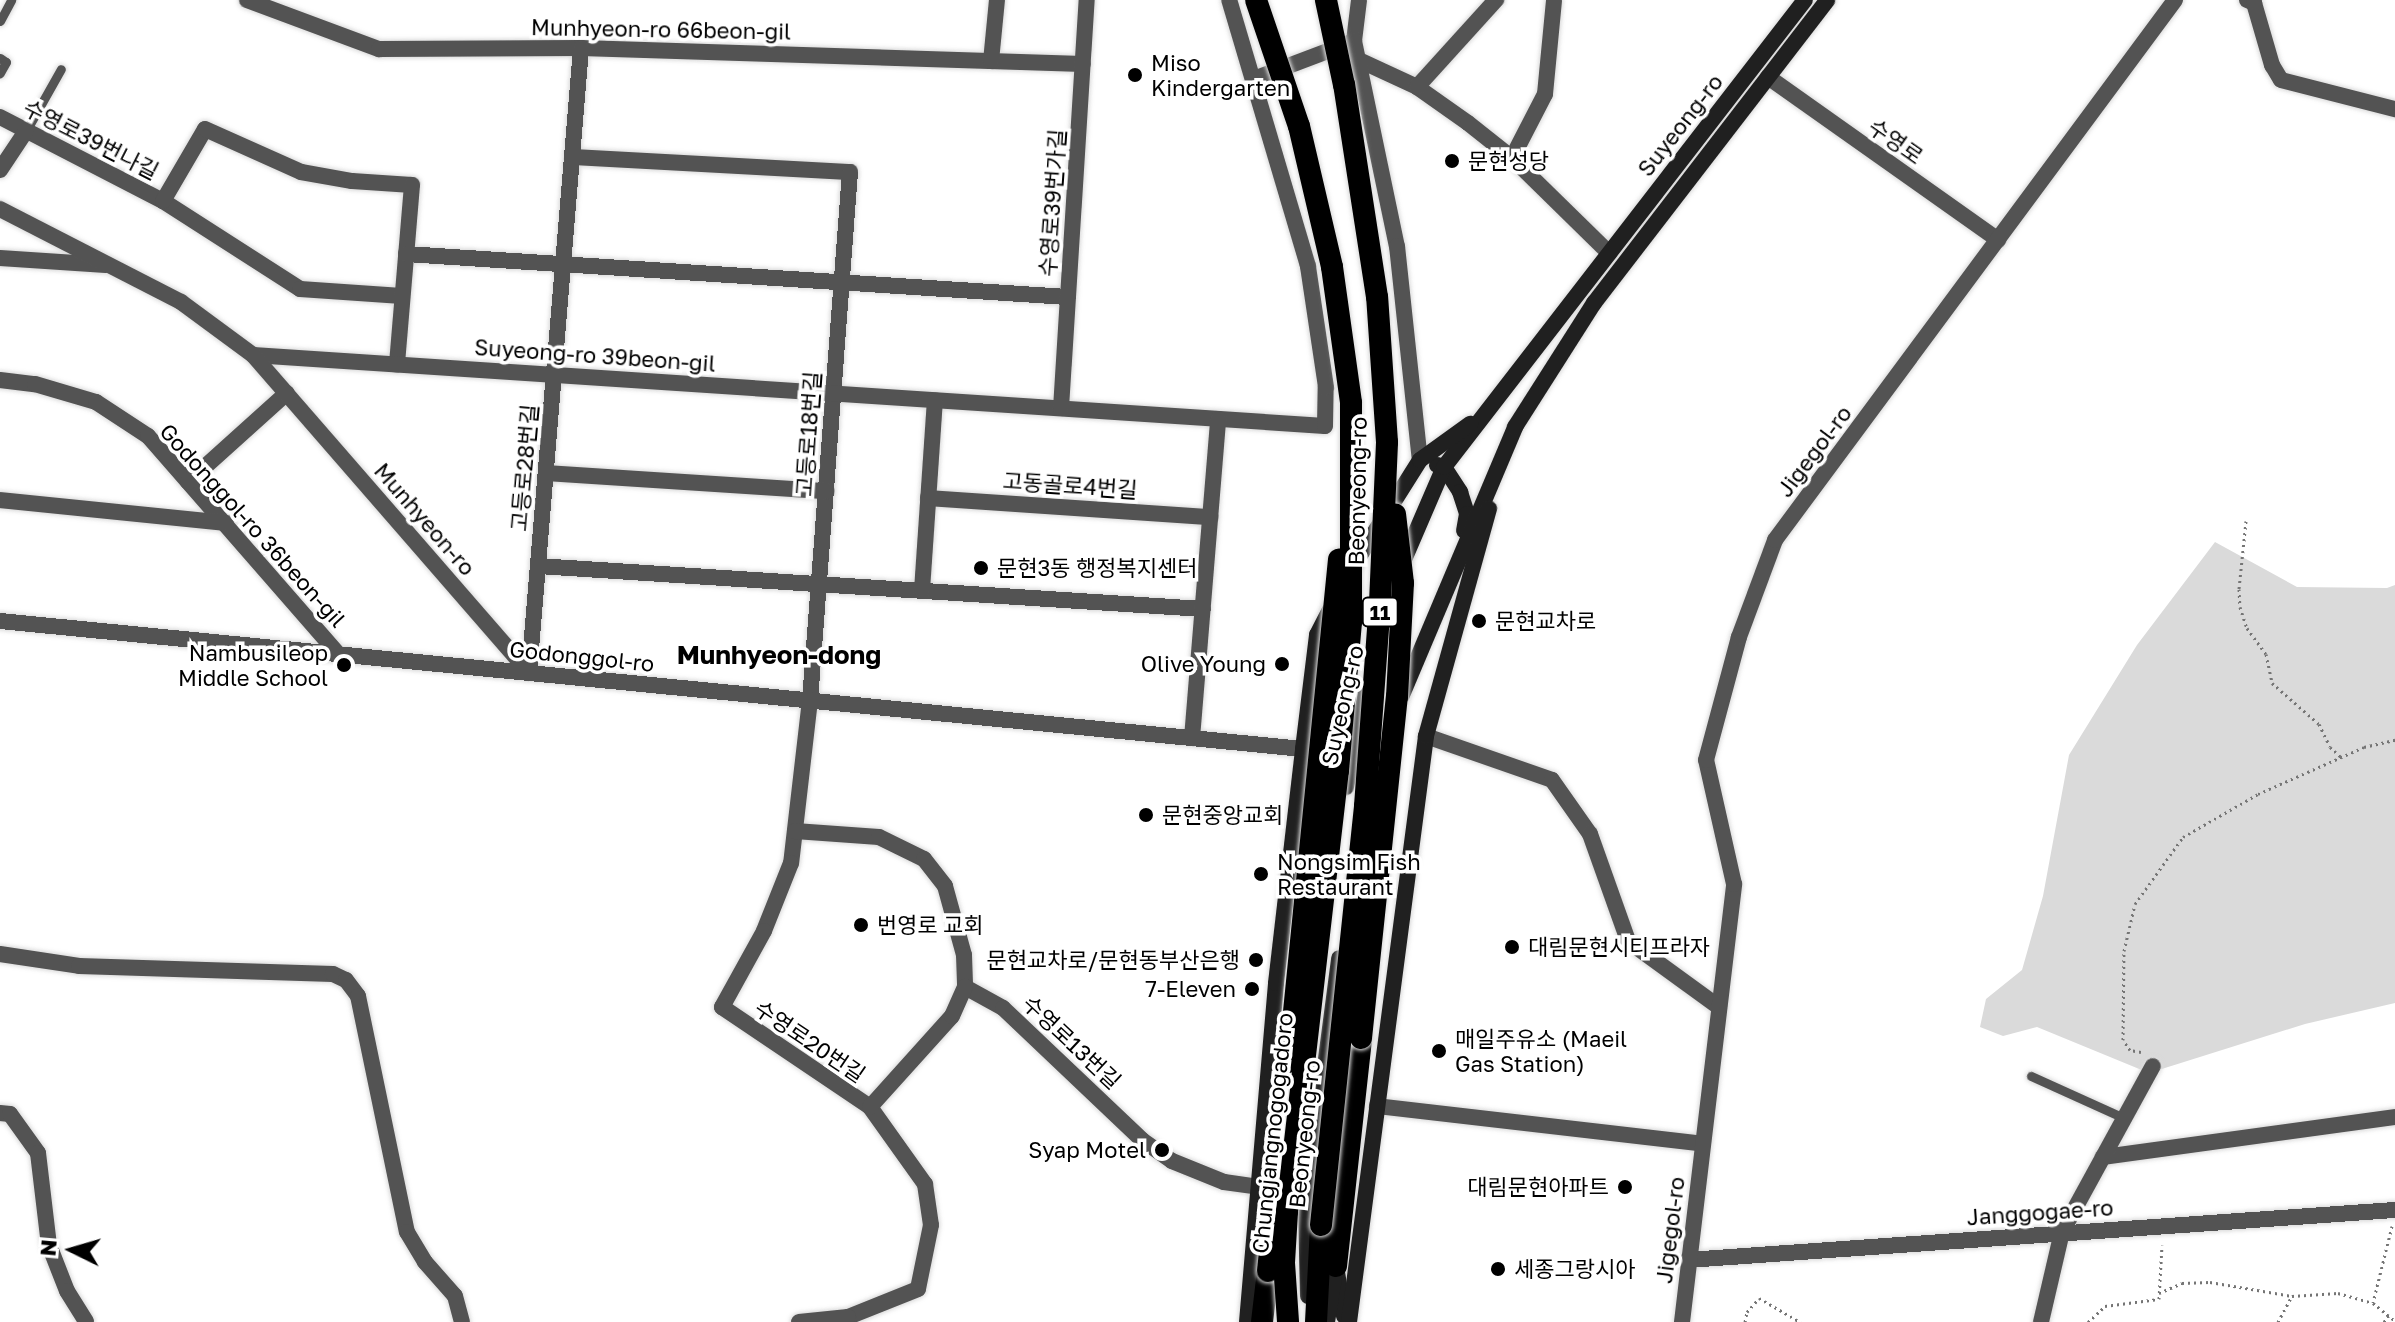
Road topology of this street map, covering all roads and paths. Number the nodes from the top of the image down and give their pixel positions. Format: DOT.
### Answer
graph roads {
  1 [pos="11,0"];
  2 [pos="997,0"];
  3 [pos="1087,0"];
  4 [pos="1229,0"];
  5 [pos="1256,0"];
  6 [pos="1326,0"];
  7 [pos="1496,0"];
  8 [pos="1554,0"];
  9 [pos="1805,0"];
  10 [pos="1827,0"];
  11 [pos="2175,0"];
  12 [pos="250,1"];
  13 [pos="2253,1"];
  14 [pos="1362,2"];
  15 [pos="0,21"];
  16 [pos="1354,41"];
  17 [pos="581,48"];
  18 [pos="0,58"];
  19 [pos="991,61"];
  20 [pos="1361,61"];
  21 [pos="1083,64"];
  22 [pos="61,69"];
  23 [pos="0,73"];
  24 [pos="1768,77"];
  25 [pos="1254,79"];
  26 [pos="1417,87"];
  27 [pos="2395,109"];
  28 [pos="0,117"];
  29 [pos="26,131"];
  30 [pos="572,157"];
  31 [pos="1512,158"];
  32 [pos="0,170"];
  33 [pos="163,201"];
  34 [pos="0,209"];
  35 [pos="1998,240"];
  36 [pos="1609,253"];
  37 [pos="406,254"];
  38 [pos="0,258"];
  39 [pos="106,265"];
  40 [pos="563,266"];
  41 [pos="842,282"];
  42 [pos="402,296"];
  43 [pos="1068,297"];
  44 [pos="253,355"];
  45 [pos="397,364"];
  46 [pos="554,375"];
  47 [pos="0,380"];
  48 [pos="287,393"];
  49 [pos="833,393"];
  50 [pos="935,400"];
  51 [pos="1351,403"];
  52 [pos="1061,408"];
  53 [pos="1484,414"];
  54 [pos="1218,419"];
  55 [pos="1515,427"];
  56 [pos="1387,442"];
  57 [pos="1420,460"];
  58 [pos="1444,467"];
  59 [pos="546,473"];
  60 [pos="188,482"];
  61 [pos="826,491"];
  62 [pos="928,498"];
  63 [pos="0,500"];
  64 [pos="1210,517"];
  65 [pos="2246,521"];
  66 [pos="226,523"];
  67 [pos="1458,559"];
  68 [pos="538,566"];
  69 [pos="818,586"];
  70 [pos="922,590"];
  71 [pos="1203,609"];
  72 [pos="0,621"];
  73 [pos="338,654"];
  74 [pos="529,673"];
  75 [pos="810,700"];
  76 [pos="1426,736"];
  77 [pos="1192,738"];
  78 [pos="2395,740"];
  79 [pos="1303,749"];
  80 [pos="2341,757"];
  81 [pos="795,831"];
  82 [pos="1316,949"];
  83 [pos="0,954"];
  84 [pos="965,987"];
  85 [pos="1719,1007"];
  86 [pos="2153,1066"];
  87 [pos="2031,1076"];
  88 [pos="1377,1106"];
  89 [pos="870,1107"];
  90 [pos="0,1113"];
  91 [pos="2395,1117"];
  92 [pos="2124,1118"];
  93 [pos="1703,1144"];
  94 [pos="2103,1157"];
  95 [pos="1259,1187"];
  96 [pos="2395,1212"];
  97 [pos="2163,1224"];
  98 [pos="2062,1232"];
  99 [pos="1688,1260"];
  100 [pos="1336,1266"];
  101 [pos="2159,1293"];
  102 [pos="2292,1296"];
  103 [pos="2373,1303"];
  104 [pos="2389,1315"];
  105 [pos="847,1320"];
  106 [pos="2395,1321"];
  107 [pos="86,1322"];
  108 [pos="462,1322"];
  109 [pos="799,1322"];
  110 [pos="1247,1322"];
  111 [pos="1262,1322"];
  112 [pos="1278,1322"];
  113 [pos="1288,1322"];
  114 [pos="1308,1322"];
  115 [pos="1316,1322"];
  116 [pos="1327,1322"];
  117 [pos="1347,1322"];
  118 [pos="1682,1322"];
  119 [pos="1745,1322"];
  120 [pos="1800,1322"];
  121 [pos="2041,1322"];
  122 [pos="2088,1322"];
  123 [pos="2278,1322"];
  124 [pos="2384,1322"];
  1 -- 15 [label="lane"];
  2 -- 19 [label="street"];
  3 -- 21 [label="street, 수영로39번가길"];
  4 -- 25 [label="street"];
  5 -- 51 [label="highway, Beonyeong-ro / 11, bridge"];
  6 -- 56 [label="highway, Beonyeong-ro / 11, bridge"];
  7 -- 26 [label="street"];
  8 -- 31 [label="street"];
  9 -- 36 [label="main road, Suyeong-ro"];
  10 -- 24 [label="main road, Suyeong-ro"];
  11 -- 35 [label="street, Jigegol-ro"];
  12 -- 17 [label="street, Munhyeon-ro 66beon-gil"];
  13 -- 27 [label="street"];
  14 -- 16 [label="street"];
  16 -- 20 [label="street"];
  16 -- 25 [label="street"];
  17 -- 19 [label="street, Munhyeon-ro 66beon-gil"];
  17 -- 30 [label="street, 고등로28번길"];
  18 -- 23 [label="lane"];
  19 -- 21 [label="street, Munhyeon-ro 66beon-gil"];
  20 -- 26 [label="street"];
  20 -- 57 [label="street"];
  21 -- 43 [label="street, 수영로39번가길"];
  22 -- 29 [label="lane"];
  24 -- 35 [label="street, 수영로"];
  24 -- 55 [label="main road, Suyeong-ro"];
  25 -- 54 [label="street, Suyeong-ro 39beon-gil"];
  26 -- 31 [label="street"];
  28 -- 29 [label="street, 수영로39번나길"];
  29 -- 32 [label="street"];
  29 -- 33 [label="street, 수영로39번나길"];
  30 -- 40 [label="street, 고등로28번길"];
  30 -- 41 [label="street, 고등로18번길"];
  31 -- 36 [label="street"];
  33 -- 37 [label="street, 수영로39번나길"];
  33 -- 42 [label="street, 수영로39번나길"];
  34 -- 39 [label="street, Munhyeon-ro"];
  35 -- 85 [label="street, Jigegol-ro"];
  36 -- 53 [label="main road, Suyeong-ro"];
  37 -- 40 [label="street"];
  37 -- 42 [label="street, 수영로39번나길"];
  38 -- 39 [label="street"];
  39 -- 44 [label="street, Munhyeon-ro"];
  40 -- 41 [label="street"];
  40 -- 46 [label="street, 고등로28번길"];
  41 -- 43 [label="street"];
  41 -- 49 [label="street, 고등로18번길"];
  42 -- 45 [label="street, 수영로39번나길"];
  43 -- 52 [label="street, 수영로39번가길"];
  44 -- 45 [label="street, Suyeong-ro 39beon-gil"];
  44 -- 48 [label="street, Munhyeon-ro"];
  45 -- 46 [label="street, Suyeong-ro 39beon-gil"];
  46 -- 49 [label="street, Suyeong-ro 39beon-gil"];
  46 -- 59 [label="street, 고등로28번길"];
  47 -- 60 [label="street, Godonggol-ro 36beon-gil"];
  48 -- 60 [label="street"];
  48 -- 74 [label="street, Munhyeon-ro"];
  49 -- 50 [label="street, Suyeong-ro 39beon-gil"];
  49 -- 61 [label="street, 고등로18번길"];
  50 -- 52 [label="street, Suyeong-ro 39beon-gil"];
  50 -- 62 [label="street"];
  51 -- 82 [label="highway, Beonyeong-ro / 11, bridge"];
  51 -- 111 [label="highway, bridge"];
  52 -- 54 [label="street, Suyeong-ro 39beon-gil"];
  53 -- 57 [label="main road"];
  53 -- 58 [label="main road, Suyeong-ro"];
  54 -- 64 [label="street"];
  55 -- 67 [label="main road, Suyeong-ro"];
  55 -- 76 [label="main road, Suyeong-ro"];
  56 -- 100 [label="highway, bridge"];
  56 -- 115 [label="highway, Beonyeong-ro / 11, bridge"];
  57 -- 58 [label="main road"];
  57 -- 79 [label="main road"];
  58 -- 67 [label="main road"];
  58 -- 112 [label="main road, Suyeong-ro"];
  59 -- 61 [label="street"];
  59 -- 68 [label="street, 고등로28번길"];
  60 -- 66 [label="street, Godonggol-ro 36beon-gil"];
  61 -- 69 [label="street, 고등로18번길"];
  62 -- 64 [label="street, 고동골로4번길"];
  62 -- 70 [label="street"];
  63 -- 66 [label="street"];
  64 -- 71 [label="street"];
  65 -- 80 [label="path"];
  66 -- 73 [label="street, Godonggol-ro 36beon-gil"];
  67 -- 114 [label="main road, Suyeong-ro"];
  68 -- 69 [label="street"];
  68 -- 74 [label="street, 고등로28번길"];
  69 -- 70 [label="street"];
  69 -- 75 [label="street, 고등로18번길"];
  70 -- 71 [label="street"];
  71 -- 77 [label="street"];
  72 -- 73 [label="street, Godonggol-ro"];
  73 -- 74 [label="street, Godonggol-ro"];
  74 -- 75 [label="street, Godonggol-ro"];
  75 -- 77 [label="street, Godonggol-ro"];
  75 -- 81 [label="street, 수영로20번길"];
  76 -- 85 [label="street"];
  76 -- 88 [label="main road, Suyeong-ro"];
  77 -- 79 [label="street, Godonggol-ro"];
  78 -- 80 [label="path"];
  79 -- 95 [label="main road"];
  80 -- 86 [label="path"];
  81 -- 84 [label="street"];
  81 -- 89 [label="street, 수영로20번길"];
  82 -- 113 [label="highway, Chungjangnogogadoro / 11, bridge"];
  83 -- 108 [label="street"];
  84 -- 89 [label="street"];
  84 -- 95 [label="street, 수영로13번길"];
  85 -- 93 [label="street, Jigegol-ro"];
  86 -- 92 [label="street"];
  87 -- 92 [label="lane"];
  88 -- 93 [label="street"];
  88 -- 117 [label="main road, Suyeong-ro"];
  89 -- 105 [label="street, 수영로20번길"];
  90 -- 107 [label="street"];
  91 -- 94 [label="street"];
  92 -- 94 [label="street"];
  93 -- 99 [label="street, Jigegol-ro"];
  94 -- 98 [label="street"];
  95 -- 110 [label="main road"];
  96 -- 97 [label="street, Janggogae-ro"];
  96 -- 103 [label="path"];
  97 -- 98 [label="street, Janggogae-ro"];
  97 -- 101 [label="path"];
  98 -- 99 [label="street, Janggogae-ro"];
  98 -- 121 [label="street"];
  99 -- 118 [label="street, Jigegol-ro"];
  100 -- 116 [label="main road"];
  100 -- 117 [label="main road"];
  101 -- 102 [label="path"];
  101 -- 122 [label="path"];
  102 -- 103 [label="path"];
  102 -- 123 [label="path"];
  103 -- 104 [label="path"];
  104 -- 106 [label="path"];
  104 -- 124 [label="path"];
  105 -- 109 [label="street"];
  119 -- 120 [label="path"];
}
